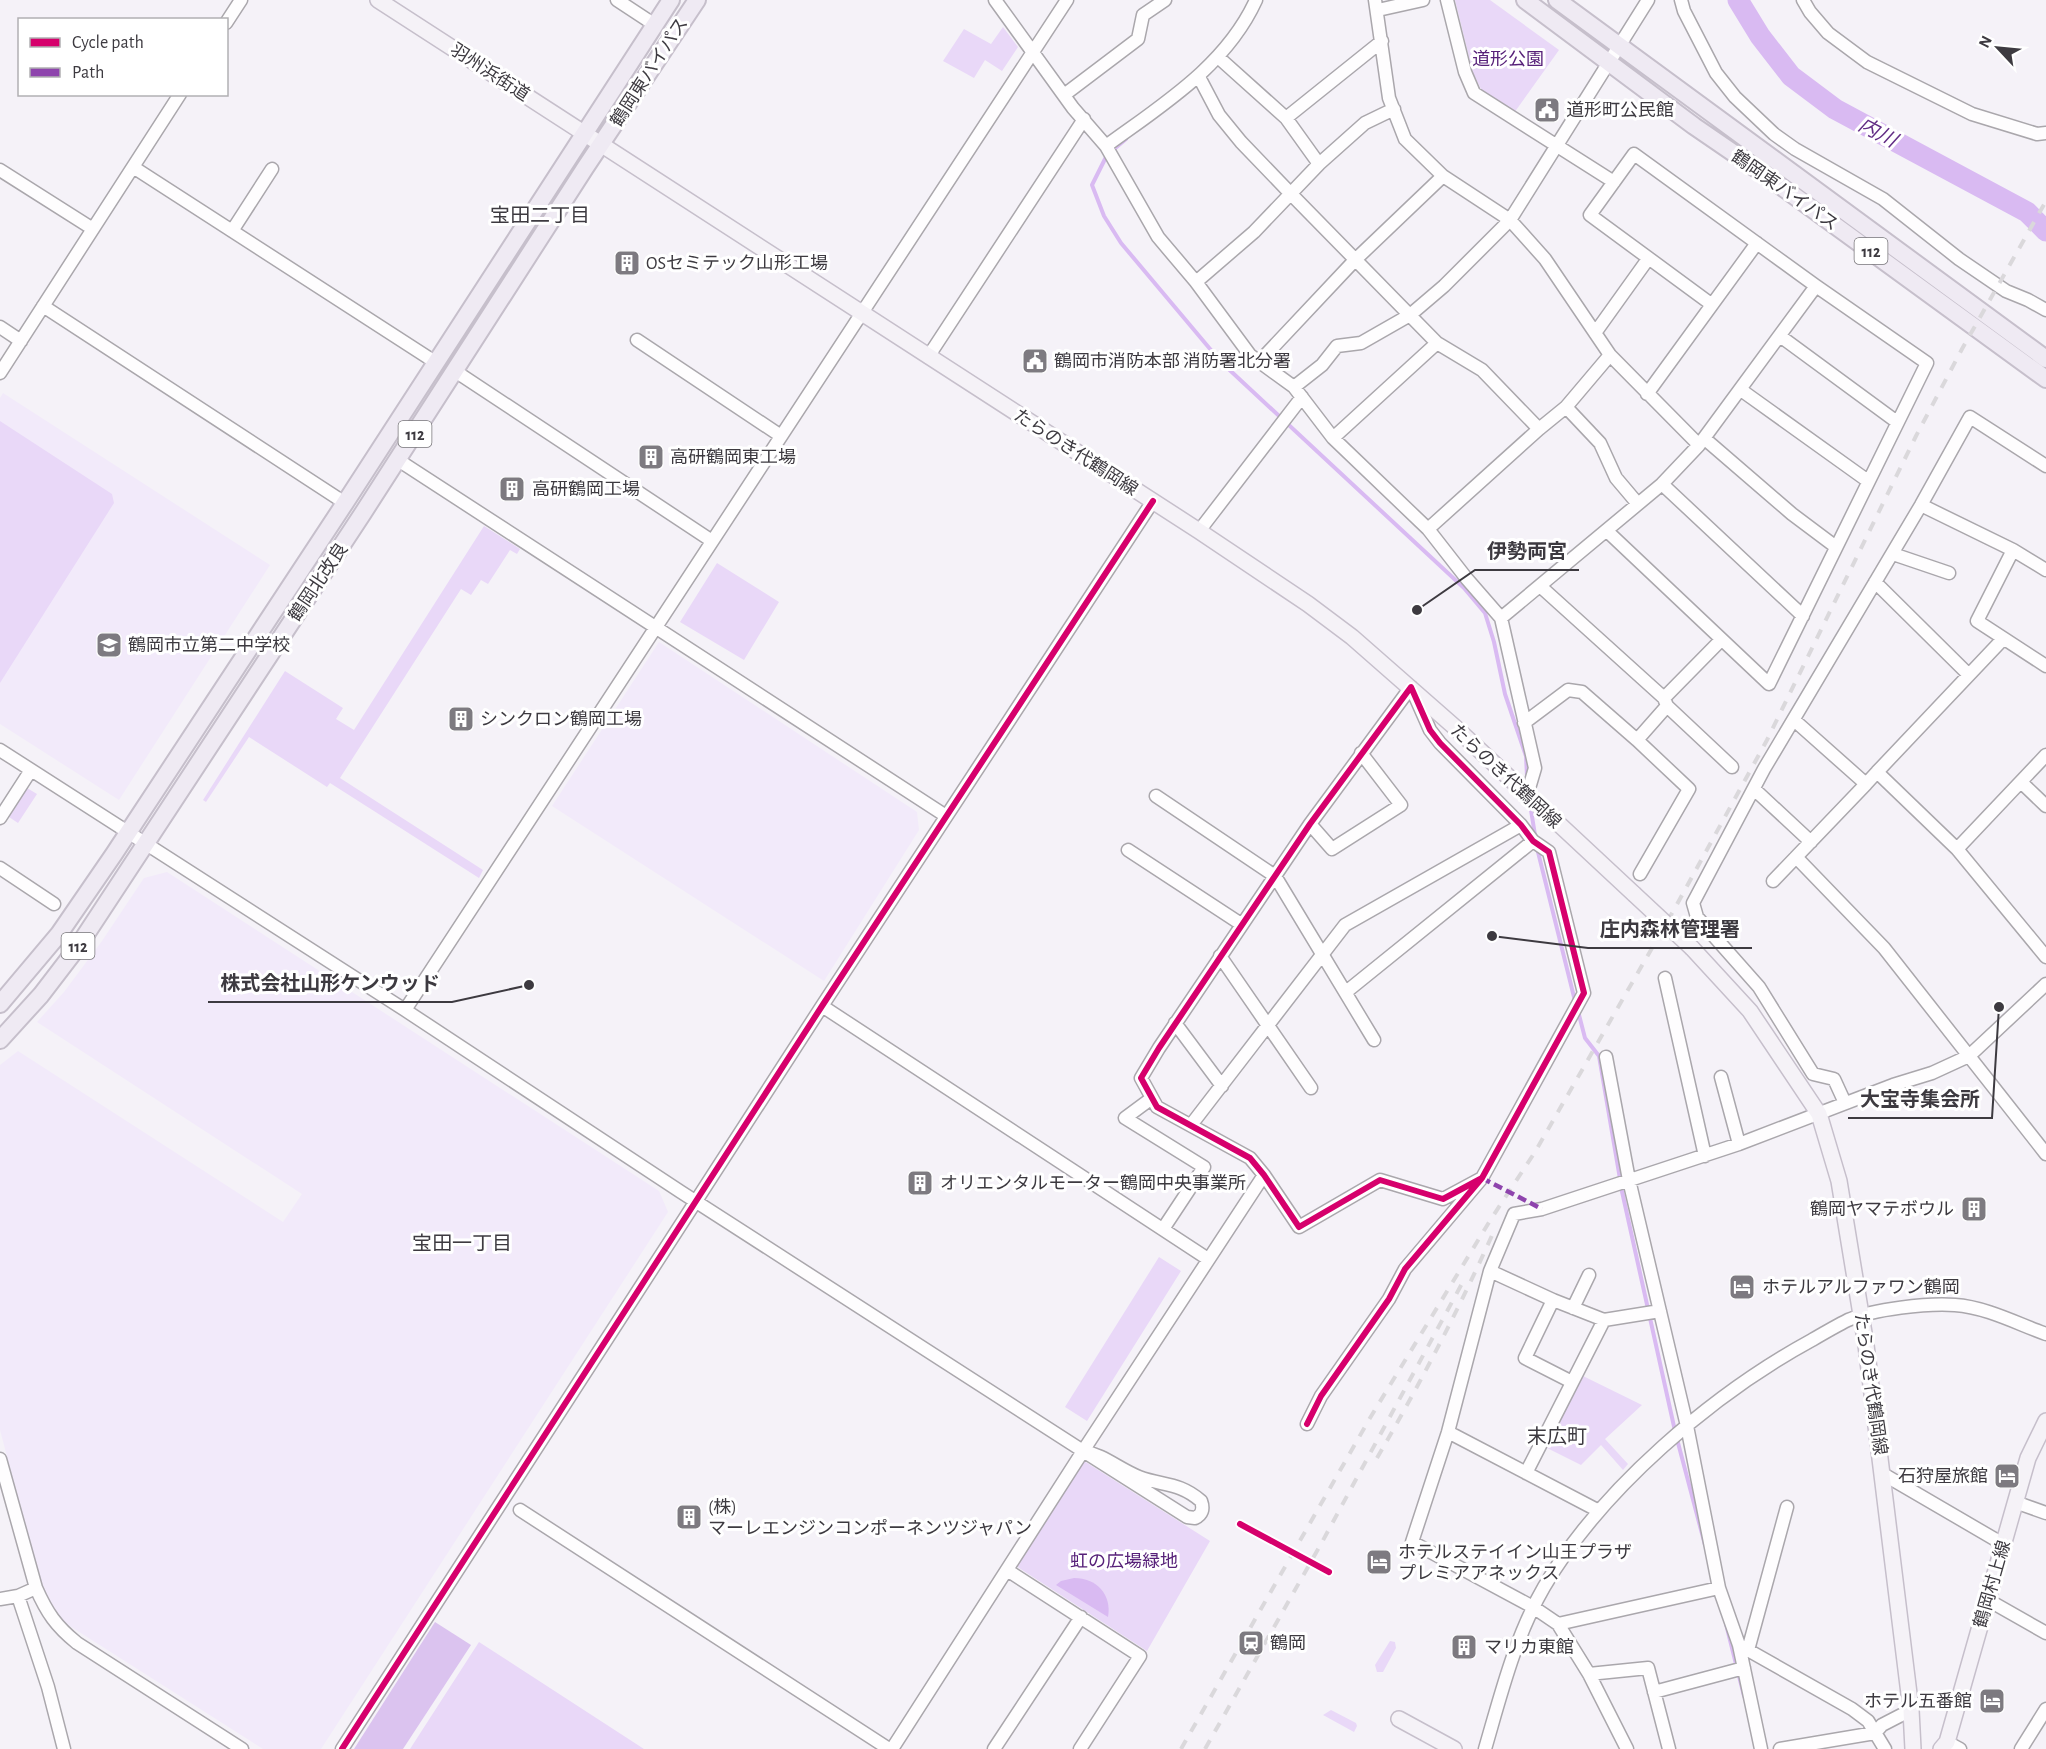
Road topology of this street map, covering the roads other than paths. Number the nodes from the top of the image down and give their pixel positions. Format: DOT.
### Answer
graph roads {
  1 [pos="241,0"];
  2 [pos="378,0"];
  3 [pos="618,0"];
  4 [pos="672,0"];
  5 [pos="697,0"];
  6 [pos="995,0"];
  7 [pos="1067,0"];
  8 [pos="1164,0"];
  9 [pos="1256,0"];
  10 [pos="1424,0"];
  11 [pos="1447,0"];
  12 [pos="1525,0"];
  13 [pos="1557,0"];
  14 [pos="1648,0"];
  15 [pos="1681,0"];
  16 [pos="1803,0"];
  17 [pos="1377,5"];
  18 [pos="228,20"];
  19 [pos="655,25"];
  20 [pos="1382,41"];
  21 [pos="1620,45"];
  22 [pos="1034,52"];
  23 [pos="1218,57"];
  24 [pos="1609,63"];
  25 [pos="1199,77"];
  26 [pos="1064,95"];
  27 [pos="179,96"];
  28 [pos="1394,109"];
  29 [pos="1286,118"];
  30 [pos="1083,119"];
  31 [pos="2046,133"];
  32 [pos="585,134"];
  33 [pos="601,144"];
  34 [pos="1106,146"];
  35 [pos="1557,147"];
  36 [pos="1319,164"];
  37 [pos="133,167"];
  38 [pos="272,169"];
  39 [pos="0,170"];
  40 [pos="1443,176"];
  41 [pos="1614,182"];
  42 [pos="1290,193"];
  43 [pos="1510,220"];
  44 [pos="93,229"];
  45 [pos="232,231"];
  46 [pos="1757,243"];
  47 [pos="1648,259"];
  48 [pos="1355,260"];
  49 [pos="1196,282"];
  50 [pos="1816,286"];
  51 [pos="1711,304"];
  52 [pos="43,306"];
  53 [pos="2046,310"];
  54 [pos="861,314"];
  55 [pos="1410,315"];
  56 [pos="0,327"];
  57 [pos="1595,333"];
  58 [pos="1780,336"];
  59 [pos="637,340"];
  60 [pos="21,341"];
  61 [pos="1437,343"];
  62 [pos="1610,355"];
  63 [pos="928,357"];
  64 [pos="2046,359"];
  65 [pos="1260,361"];
  66 [pos="435,362"];
  67 [pos="455,371"];
  68 [pos="0,373"];
  69 [pos="2046,379"];
  70 [pos="1294,387"];
  71 [pos="1741,390"];
  72 [pos="1647,394"];
  73 [pos="1302,398"];
  74 [pos="1566,407"];
  75 [pos="1897,422"];
  76 [pos="1539,429"];
  77 [pos="781,436"];
  78 [pos="1333,438"];
  79 [pos="1702,442"];
  80 [pos="398,460"];
  81 [pos="2046,465"];
  82 [pos="1868,482"];
  83 [pos="1662,484"];
  84 [pos="1153,501"];
  85 [pos="345,503"];
  86 [pos="1638,504"];
  87 [pos="1921,505"];
  88 [pos="1428,530"];
  89 [pos="1199,531"];
  90 [pos="1607,531"];
  91 [pos="712,541"];
  92 [pos="1836,547"];
  93 [pos="2013,550"];
  94 [pos="1893,554"];
  95 [pos="2046,570"];
  96 [pos="1949,573"];
  97 [pos="1875,582"];
  98 [pos="1540,586"];
  99 [pos="1803,616"];
  100 [pos="1502,618"];
  101 [pos="655,628"];
  102 [pos="2003,639"];
  103 [pos="1721,640"];
  104 [pos="2046,666"];
  105 [pos="1969,675"];
  106 [pos="1411,687"];
  107 [pos="1666,702"];
  108 [pos="1794,720"];
  109 [pos="1524,723"];
  110 [pos="1637,740"];
  111 [pos="0,750"];
  112 [pos="1361,753"];
  113 [pos="2046,755"];
  114 [pos="1732,767"];
  115 [pos="31,770"];
  116 [pos="1877,772"];
  117 [pos="2020,782"];
  118 [pos="1866,784"];
  119 [pos="1754,789"];
  120 [pos="1527,795"];
  121 [pos="1156,796"];
  122 [pos="2046,806"];
  123 [pos="946,816"];
  124 [pos="0,818"];
  125 [pos="1310,824"];
  126 [pos="1521,825"];
  127 [pos="128,832"];
  128 [pos="1533,842"];
  129 [pos="1811,842"];
  130 [pos="146,843"];
  131 [pos="1957,849"];
  132 [pos="1128,850"];
  133 [pos="1796,857"];
  134 [pos="0,868"];
  135 [pos="1640,874"];
  136 [pos="1275,876"];
  137 [pos="1773,881"];
  138 [pos="54,904"];
  139 [pos="1241,924"];
  140 [pos="1323,954"];
  141 [pos="1220,956"];
  142 [pos="2046,957"];
  143 [pos="1665,978"];
  144 [pos="2046,984"];
  145 [pos="1346,992"];
  146 [pos="0,1004"];
  147 [pos="822,1006"];
  148 [pos="405,1010"];
  149 [pos="1176,1023"];
  150 [pos="1268,1025"];
  151 [pos="0,1040"];
  152 [pos="1374,1040"];
  153 [pos="1969,1056"];
  154 [pos="1606,1057"];
  155 [pos="1720,1077"];
  156 [pos="1222,1086"];
  157 [pos="1311,1088"];
  158 [pos="1152,1098"];
  159 [pos="1845,1103"];
  160 [pos="1819,1114"];
  161 [pos="1191,1125"];
  162 [pos="1739,1144"];
  163 [pos="2046,1154"];
  164 [pos="1705,1156"];
  165 [pos="1264,1175"];
  166 [pos="1482,1178"];
  167 [pos="1629,1180"];
  168 [pos="696,1202"];
  169 [pos="1163,1229"];
  170 [pos="1208,1259"];
  171 [pos="1490,1271"];
  172 [pos="1589,1275"];
  173 [pos="1553,1300"];
  174 [pos="1574,1308"];
  175 [pos="1660,1311"];
  176 [pos="1862,1316"];
  177 [pos="1604,1320"];
  178 [pos="2046,1334"];
  179 [pos="1572,1382"];
  180 [pos="2046,1421"];
  181 [pos="1306,1424"];
  182 [pos="1687,1426"];
  183 [pos="1449,1432"];
  184 [pos="1083,1451"];
  185 [pos="0,1459"];
  186 [pos="1526,1473"];
  187 [pos="1883,1474"];
  188 [pos="2015,1502"];
  189 [pos="1786,1508"];
  190 [pos="520,1510"];
  191 [pos="1599,1511"];
  192 [pos="2046,1513"];
  193 [pos="2003,1544"];
  194 [pos="1007,1570"];
  195 [pos="36,1588"];
  196 [pos="1719,1588"];
  197 [pos="18,1596"];
  198 [pos="0,1599"];
  199 [pos="1988,1600"];
  200 [pos="1533,1606"];
  201 [pos="1080,1617"];
  202 [pos="1558,1624"];
  203 [pos="2046,1633"];
  204 [pos="1743,1647"];
  205 [pos="1744,1668"];
  206 [pos="1589,1674"];
  207 [pos="1654,1692"];
  208 [pos="2046,1709"];
  209 [pos="1911,1710"];
  210 [pos="1399,1719"];
  211 [pos="1875,1733"];
  212 [pos="1949,1747"];
  213 [pos="64,1749"];
  214 [pos="242,1749"];
  215 [pos="342,1749"];
  216 [pos="890,1749"];
  217 [pos="994,1749"];
  218 [pos="1080,1749"];
  219 [pos="1454,1749"];
  220 [pos="1485,1749"];
  221 [pos="1627,1749"];
  222 [pos="1669,1749"];
  223 [pos="1761,1749"];
  224 [pos="1780,1749"];
  225 [pos="1885,1749"];
  226 [pos="1913,1749"];
  227 [pos="2021,1749"];
  1 -- 18 [label="street"];
  2 -- 32 [label="main road, 羽州浜街道"];
  3 -- 19 [label="street"];
  4 -- 19 [label="highway, 鶴岡東バイパス / 112"];
  5 -- 33 [label="highway, 鶴岡東バイパス / 112"];
  6 -- 22 [label="street"];
  7 -- 22 [label="street"];
  8 -- 26 [label="street"];
  9 -- 23 [label="street"];
  10 -- 17 [label="street"];
  11 -- 35 [label="street"];
  12 -- 24 [label="highway, 鶴岡東バイパス / 112"];
  13 -- 21 [label="highway, 鶴岡東バイパス / 112"];
  14 -- 21 [label="street"];
  15 -- 53 [label="street"];
  16 -- 31 [label="street"];
  17 -- 20 [label="street"];
  19 -- 32 [label="highway, 鶴岡東バイパス / 112"];
  20 -- 28 [label="street"];
  20 -- 29 [label="street"];
  21 -- 24 [label="street"];
  21 -- 64 [label="highway, 鶴岡東バイパス / 112"];
  22 -- 26 [label="street"];
  22 -- 54 [label="street"];
  23 -- 25 [label="street"];
  23 -- 29 [label="street"];
  24 -- 35 [label="street"];
  24 -- 69 [label="highway, 鶴岡東バイパス / 112"];
  25 -- 34 [label="street"];
  25 -- 42 [label="street"];
  26 -- 30 [label="street"];
  27 -- 37 [label="street"];
  28 -- 36 [label="street"];
  28 -- 40 [label="street"];
  29 -- 36 [label="street"];
  30 -- 34 [label="street"];
  30 -- 63 [label="street"];
  32 -- 33 [label="main road, 羽州浜街道"];
  32 -- 66 [label="highway, 鶴岡北改良 / 112"];
  33 -- 54 [label="main road, たらのき代鶴岡線"];
  33 -- 67 [label="highway, 鶴岡北改良 / 112"];
  34 -- 49 [label="street"];
  35 -- 41 [label="street"];
  35 -- 43 [label="street"];
  36 -- 42 [label="street"];
  37 -- 44 [label="street"];
  37 -- 45 [label="street"];
  38 -- 45 [label="street"];
  39 -- 44 [label="street"];
  40 -- 43 [label="street"];
  40 -- 48 [label="street"];
  41 -- 46 [label="street"];
  41 -- 47 [label="street"];
  42 -- 48 [label="street"];
  42 -- 49 [label="street"];
  43 -- 55 [label="street"];
  43 -- 57 [label="street"];
  44 -- 52 [label="street"];
  45 -- 66 [label="street"];
  46 -- 50 [label="street"];
  46 -- 51 [label="street"];
  47 -- 51 [label="street"];
  47 -- 57 [label="street"];
  48 -- 55 [label="street"];
  48 -- 65 [label="street"];
  49 -- 65 [label="street"];
  50 -- 58 [label="street"];
  50 -- 75 [label="street"];
  51 -- 72 [label="street"];
  52 -- 60 [label="street"];
  52 -- 85 [label="street"];
  54 -- 63 [label="main road, たらのき代鶴岡線"];
  54 -- 77 [label="street"];
  55 -- 61 [label="street"];
  55 -- 70 [label="street"];
  56 -- 60 [label="street"];
  57 -- 62 [label="street"];
  58 -- 71 [label="street"];
  58 -- 75 [label="street"];
  59 -- 77 [label="street"];
  60 -- 68 [label="street"];
  61 -- 76 [label="street"];
  61 -- 78 [label="street"];
  62 -- 72 [label="street"];
  62 -- 74 [label="street"];
  63 -- 84 [label="main road, たらのき代鶴岡線"];
  65 -- 70 [label="street"];
  66 -- 85 [label="highway, 鶴岡北改良 / 112"];
  67 -- 80 [label="highway, 鶴岡北改良 / 112"];
  67 -- 91 [label="street"];
  70 -- 73 [label="street"];
  71 -- 79 [label="street"];
  71 -- 82 [label="street"];
  72 -- 79 [label="street"];
  73 -- 78 [label="street"];
  73 -- 89 [label="street"];
  74 -- 76 [label="street"];
  74 -- 86 [label="street"];
  75 -- 82 [label="street"];
  76 -- 88 [label="street"];
  77 -- 91 [label="street"];
  78 -- 88 [label="street"];
  79 -- 83 [label="street"];
  79 -- 92 [label="street"];
  80 -- 101 [label="street"];
  80 -- 130 [label="highway, 鶴岡北改良 / 112"];
  81 -- 87 [label="street"];
  82 -- 92 [label="street"];
  83 -- 86 [label="street"];
  83 -- 99 [label="street"];
  84 -- 89 [label="main road, たらのき代鶴岡線"];
  84 -- 123 [label="street"];
  85 -- 127 [label="highway, 鶴岡北改良 / 112"];
  86 -- 90 [label="street"];
  87 -- 93 [label="street"];
  87 -- 94 [label="street"];
  88 -- 100 [label="street"];
  89 -- 106 [label="main road, たらのき代鶴岡線"];
  90 -- 98 [label="street"];
  90 -- 103 [label="street"];
  91 -- 101 [label="street"];
  92 -- 99 [label="street"];
  93 -- 95 [label="street"];
  93 -- 102 [label="street"];
  94 -- 96 [label="street"];
  94 -- 97 [label="street"];
  97 -- 105 [label="street"];
  97 -- 108 [label="street"];
  98 -- 100 [label="street"];
  98 -- 107 [label="street"];
  99 -- 103 [label="street"];
  100 -- 109 [label="street"];
  101 -- 123 [label="street"];
  101 -- 148 [label="street"];
  102 -- 104 [label="street"];
  102 -- 105 [label="street"];
  103 -- 107 [label="street"];
  105 -- 116 [label="street"];
  106 -- 112 [label="street"];
  106 -- 120 [label="main road, たらのき代鶴岡線"];
  106 -- 126 [label="street"];
  107 -- 110 [label="street"];
  107 -- 114 [label="street"];
  108 -- 118 [label="street"];
  108 -- 119 [label="street"];
  109 -- 110 [label="street"];
  109 -- 120 [label="street"];
  110 -- 135 [label="street"];
  111 -- 115 [label="street"];
  112 -- 125 [label="street"];
  112 -- 125 [label="street"];
  113 -- 117 [label="street"];
  115 -- 124 [label="street"];
  115 -- 127 [label="street"];
  116 -- 118 [label="street"];
  116 -- 131 [label="street"];
  117 -- 122 [label="street"];
  117 -- 131 [label="street"];
  118 -- 129 [label="street"];
  119 -- 129 [label="street"];
  119 -- 159 [label="street"];
  120 -- 160 [label="main road, たらのき代鶴岡線, bridge"];
  121 -- 136 [label="street"];
  123 -- 147 [label="street"];
  125 -- 136 [label="street"];
  126 -- 128 [label="street"];
  126 -- 140 [label="street"];
  127 -- 130 [label="street"];
  127 -- 146 [label="highway, 鶴岡北改良 / 112"];
  128 -- 145 [label="street"];
  128 -- 166 [label="street"];
  129 -- 133 [label="street"];
  130 -- 148 [label="street"];
  130 -- 151 [label="highway, 鶴岡北改良 / 112"];
  131 -- 142 [label="street"];
  132 -- 139 [label="street"];
  133 -- 137 [label="street"];
  133 -- 153 [label="street"];
  134 -- 138 [label="street"];
  136 -- 139 [label="street"];
  136 -- 140 [label="street"];
  139 -- 141 [label="street"];
  140 -- 145 [label="street"];
  140 -- 150 [label="street"];
  141 -- 149 [label="street"];
  141 -- 150 [label="street"];
  143 -- 164 [label="street"];
  144 -- 153 [label="street"];
  145 -- 152 [label="street"];
  147 -- 168 [label="street"];
  147 -- 169 [label="street"];
  148 -- 168 [label="street"];
  149 -- 156 [label="street"];
  149 -- 158 [label="street"];
  150 -- 156 [label="street"];
  150 -- 157 [label="street"];
  153 -- 159 [label="street"];
  153 -- 163 [label="street"];
  154 -- 167 [label="street"];
  155 -- 162 [label="street"];
  156 -- 161 [label="street"];
  158 -- 161 [label="street"];
  158 -- 169 [label="street"];
  159 -- 160 [label="street"];
  160 -- 162 [label="street"];
  160 -- 176 [label="main road, たらのき代鶴岡線"];
  161 -- 165 [label="street"];
  162 -- 164 [label="street"];
  164 -- 167 [label="street"];
  165 -- 166 [label="street"];
  165 -- 170 [label="street"];
  166 -- 181 [label="street"];
  167 -- 171 [label="street"];
  167 -- 175 [label="street"];
  168 -- 184 [label="street"];
  168 -- 215 [label="street"];
  169 -- 170 [label="street"];
  170 -- 184 [label="street"];
  171 -- 173 [label="street"];
  171 -- 183 [label="street"];
  172 -- 174 [label="street"];
  173 -- 174 [label="street"];
  173 -- 179 [label="street"];
  174 -- 177 [label="street"];
  175 -- 177 [label="street"];
  175 -- 182 [label="street"];
  176 -- 178 [label="street"];
  176 -- 182 [label="street"];
  176 -- 187 [label="main road, たらのき代鶴岡線"];
  177 -- 179 [label="street"];
  179 -- 186 [label="street"];
  180 -- 188 [label="main road, 鶴岡村上線"];
  182 -- 191 [label="street"];
  182 -- 196 [label="street"];
  183 -- 186 [label="street"];
  183 -- 200 [label="street"];
  184 -- 184 [label="street"];
  184 -- 194 [label="street"];
  185 -- 195 [label="street"];
  186 -- 191 [label="street"];
  187 -- 193 [label="street"];
  187 -- 209 [label="main road, たらのき代鶴岡線"];
  188 -- 192 [label="street"];
  188 -- 193 [label="main road, 鶴岡村上線"];
  189 -- 204 [label="street"];
  190 -- 216 [label="street"];
  191 -- 200 [label="street"];
  193 -- 199 [label="main road, 鶴岡村上線"];
  194 -- 201 [label="street"];
  194 -- 216 [label="street"];
  195 -- 197 [label="street"];
  195 -- 214 [label="street"];
  196 -- 202 [label="street"];
  196 -- 204 [label="street"];
  197 -- 198 [label="street"];
  197 -- 213 [label="street"];
  199 -- 203 [label="street"];
  199 -- 212 [label="main road, 鶴岡村上線"];
  200 -- 202 [label="street"];
  200 -- 220 [label="street"];
  201 -- 217 [label="street"];
  201 -- 218 [label="street"];
  202 -- 206 [label="street"];
  204 -- 205 [label="street"];
  204 -- 211 [label="street"];
  205 -- 207 [label="street"];
  205 -- 223 [label="street"];
  206 -- 207 [label="street"];
  206 -- 221 [label="street"];
  207 -- 222 [label="street"];
  208 -- 227 [label="street"];
  209 -- 211 [label="street"];
  209 -- 226 [label="main road, たらのき代鶴岡線"];
  210 -- 219 [label="main road"];
  211 -- 224 [label="street"];
  211 -- 225 [label="street"];
}
